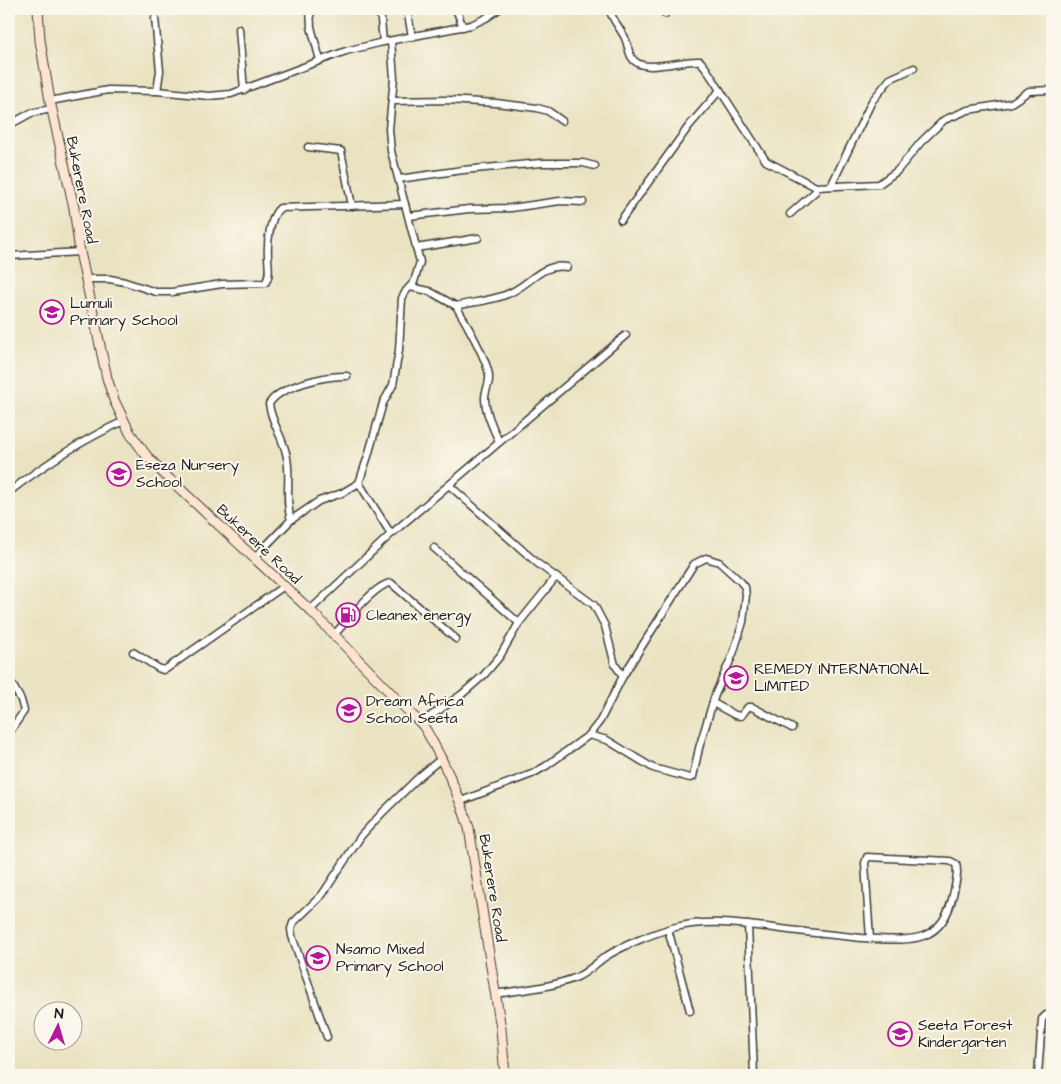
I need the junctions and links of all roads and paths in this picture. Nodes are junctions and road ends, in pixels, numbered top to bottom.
1 (38, 9) edge
2 (310, 9) edge
3 (380, 9) edge
4 (406, 9) edge
5 (456, 9) edge
6 (499, 9) edge
7 (609, 9) edge
8 (155, 18) dead end
9 (463, 26) junction
10 (239, 29) dead end
11 (412, 37) junction
12 (391, 41) junction
13 (383, 42) junction
14 (320, 60) junction
15 (914, 68) dead end
16 (244, 90) junction
17 (720, 90) junction
18 (1052, 90) edge
19 (157, 91) junction
20 (392, 101) junction
21 (51, 105) junction
22 (562, 121) dead end
23 (9, 125) edge
24 (308, 147) dead end
25 (595, 166) dead end
26 (399, 179) junction
27 (831, 186) junction
28 (816, 187) junction
29 (583, 202) dead end
30 (406, 204) junction
31 (352, 206) junction
32 (790, 214) dead end
33 (409, 216) junction
34 (621, 220) dead end
35 (478, 238) dead end
36 (416, 248) junction
37 (80, 252) junction
38 (9, 256) edge
39 (567, 267) dead end
40 (86, 279) junction
41 (410, 287) junction
42 (456, 306) junction
43 (626, 335) dead end
44 (346, 376) dead end
45 (124, 421) junction
46 (499, 442) junction
47 (359, 483) junction
48 (450, 486) junction
49 (9, 492) edge
50 (291, 520) junction
51 (391, 534) junction
52 (434, 548) dead end
53 (255, 557) junction
54 (556, 577) junction
55 (284, 586) junction
56 (310, 610) junction
57 (519, 622) junction
58 (334, 636) junction
59 (456, 639) dead end
60 (133, 652) dead end
61 (622, 676) junction
62 (9, 679) edge
63 (713, 704) junction
64 (422, 722) junction
65 (792, 728) dead end
66 (9, 733) edge
67 (589, 735) junction
68 (442, 758) junction
69 (462, 801) junction
70 (748, 925) junction
71 (668, 929) junction
72 (870, 939) junction
73 (495, 994) junction
74 (690, 1011) dead end
75 (1052, 1015) edge
76 (327, 1037) dead end
77 (505, 1075) edge
78 (754, 1075) edge
79 (1038, 1075) edge

1 - 21 main road, Bukerere Road
2 - 14 street
3 - 13 street
4 - 11 street
5 - 9 street
6 - 9 street
7 - 17 street
8 - 19 street
9 - 11 street
10 - 16 street
11 - 12 street
12 - 13 street
12 - 20 street
13 - 14 street
14 - 16 street
15 - 27 street
16 - 19 street
17 - 28 street
17 - 34 street
18 - 27 street
19 - 21 street
20 - 22 street
20 - 26 street
21 - 23 street
21 - 37 main road, Bukerere Road
24 - 31 street
25 - 26 street
26 - 30 street
27 - 28 street
28 - 32 street
29 - 33 street
30 - 31 street
30 - 33 street
31 - 40 street
33 - 36 street
35 - 36 street
36 - 41 street
37 - 38 street
37 - 40 main road, Bukerere Road
39 - 42 street
40 - 45 main road, Bukerere Road
41 - 42 street
41 - 47 street
42 - 46 street
43 - 46 street
44 - 50 street
45 - 49 street
45 - 53 main road, Bukerere Road
46 - 48 street
47 - 50 street
47 - 51 street
48 - 51 street
48 - 54 street
50 - 53 street
51 - 56 street
52 - 57 street
53 - 55 main road, Bukerere Road
54 - 57 street
54 - 61 street
55 - 56 main road, Bukerere Road
55 - 60 street
56 - 58 main road, Bukerere Road
57 - 64 street
58 - 59 street
58 - 64 main road, Bukerere Road
61 - 63 street
61 - 67 street
62 - 66 street
63 - 65 street
63 - 67 street
64 - 68 main road, Bukerere Road
67 - 69 street
68 - 69 main road, Bukerere Road
68 - 76 street
69 - 73 main road, Bukerere Road
70 - 71 street
70 - 72 street
70 - 78 street
71 - 73 street
71 - 74 street
72 - 72 street
73 - 77 main road, Bukerere Road
75 - 79 street

